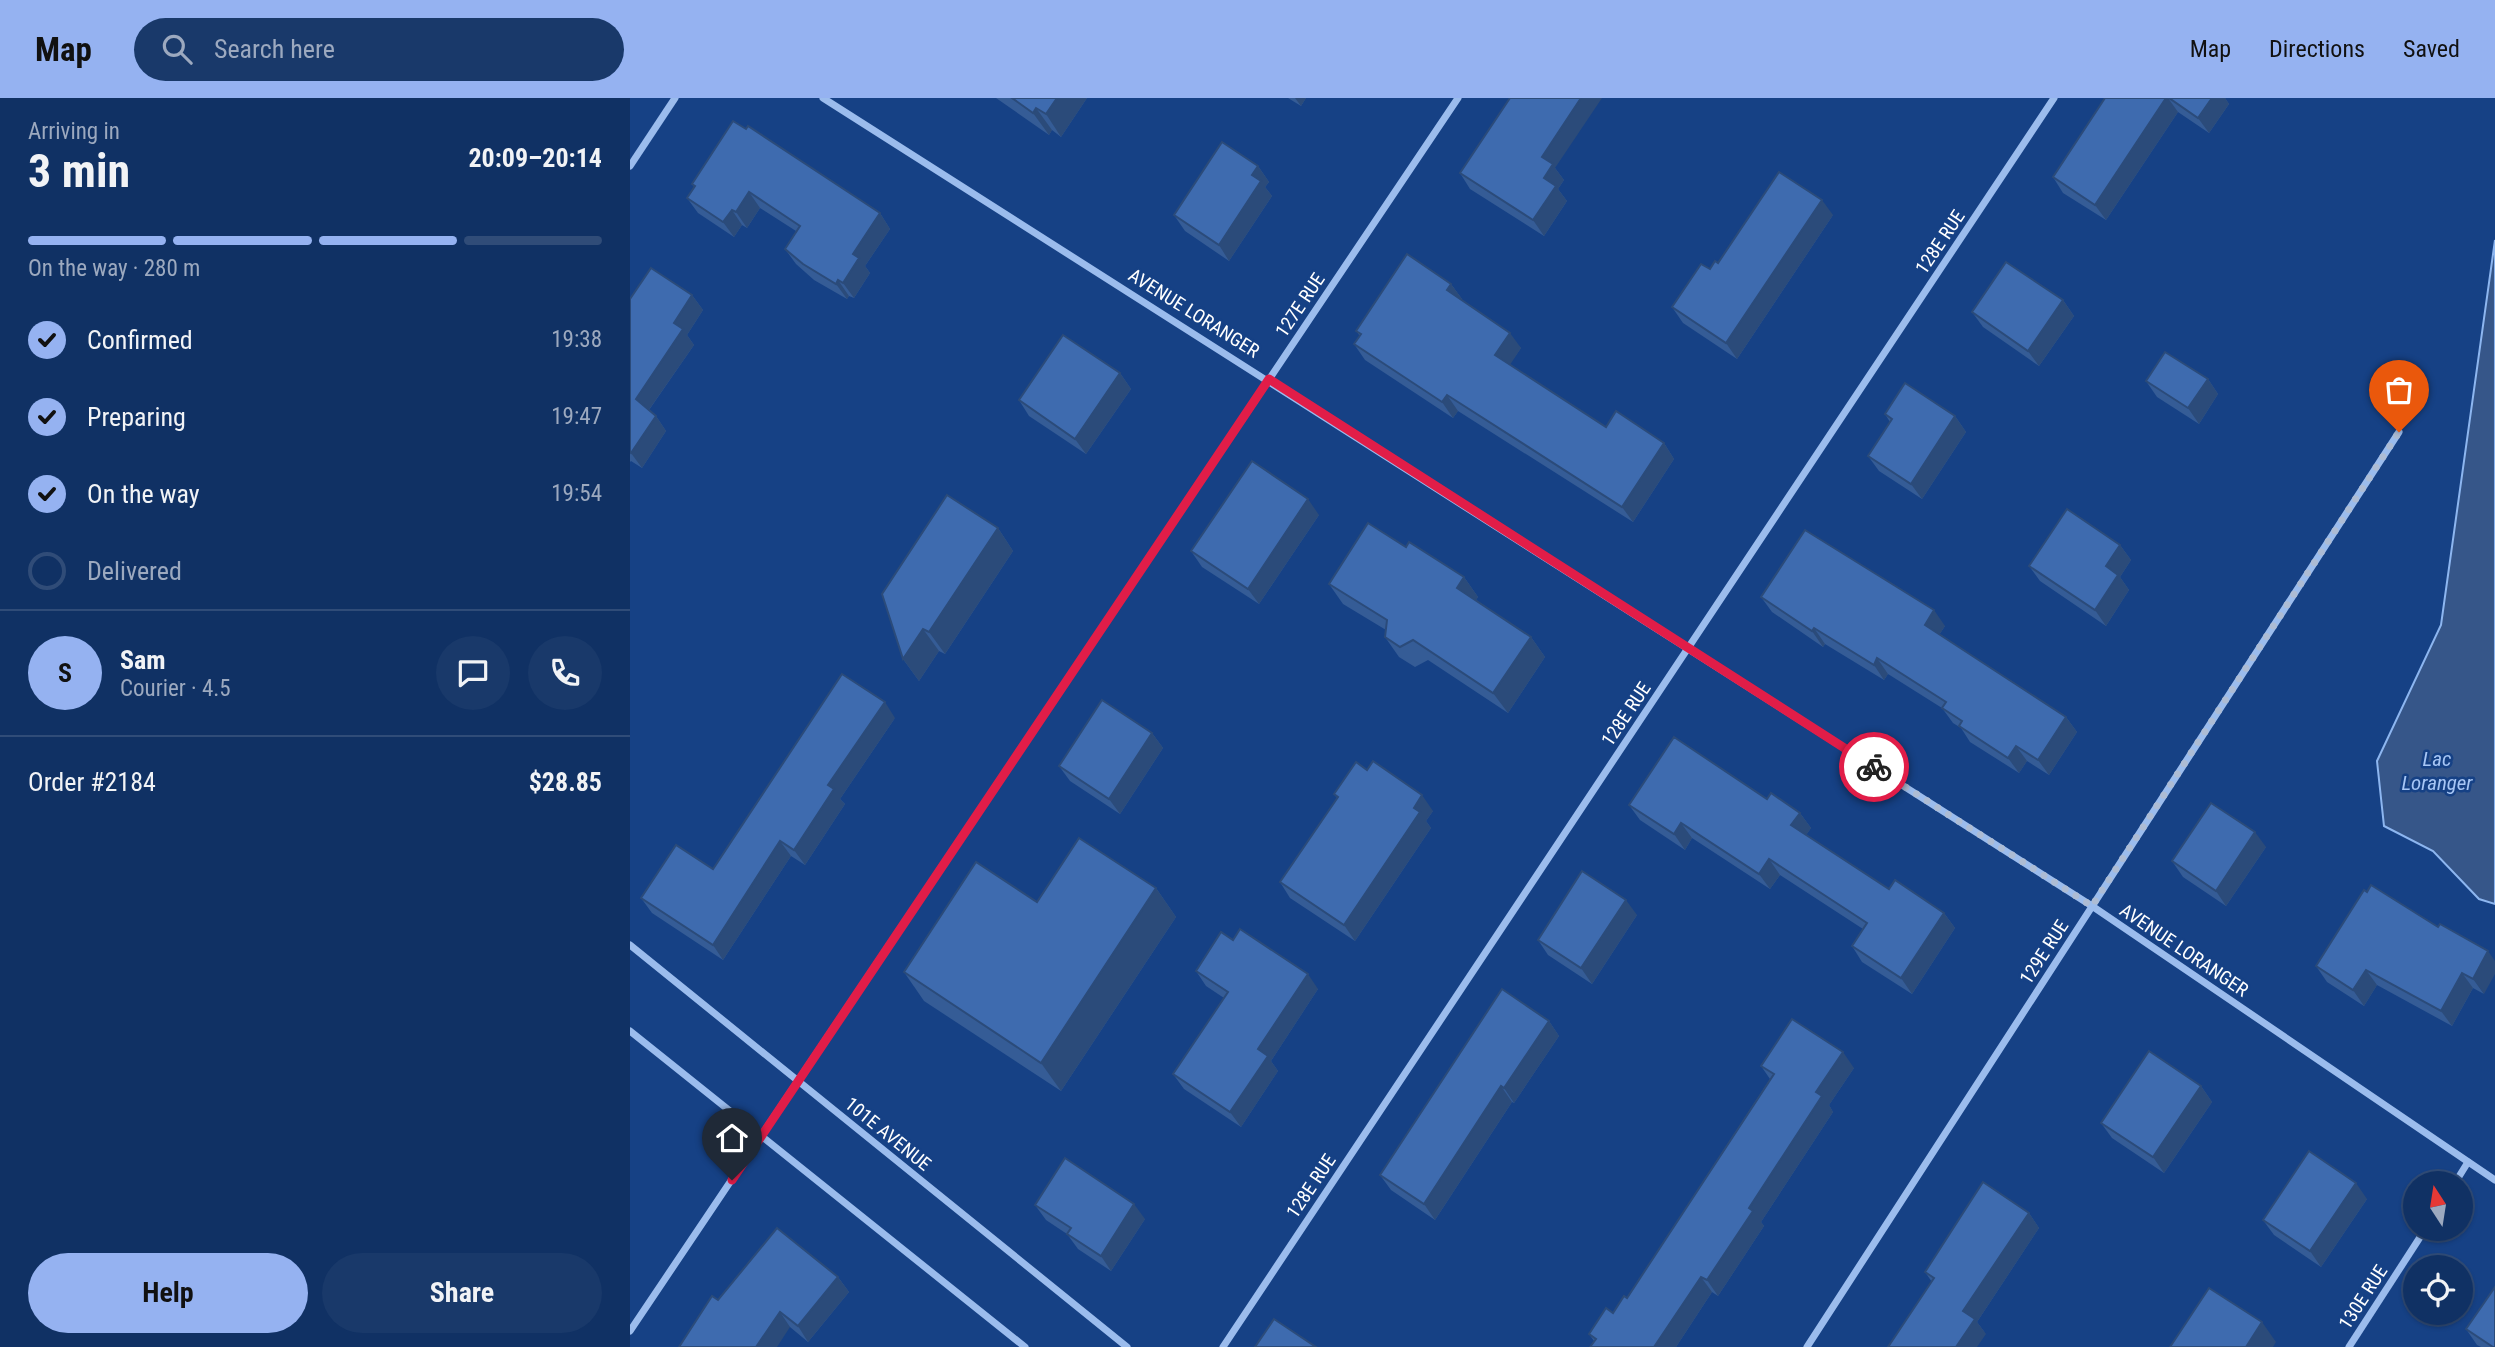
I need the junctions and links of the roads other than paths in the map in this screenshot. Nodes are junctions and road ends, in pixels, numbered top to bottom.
1 (675, 98) edge
2 (824, 98) edge
3 (1458, 98) edge
4 (2054, 98) edge
5 (630, 166) edge
6 (1269, 379) junction
7 (2399, 432) dead end
8 (1688, 648) junction
9 (2092, 906) junction
10 (630, 945) edge
11 (630, 1031) edge
12 (798, 1081) junction
13 (761, 1136) junction
14 (2469, 1162) junction
15 (2463, 1171) edge
16 (2495, 1180) edge
17 (2418, 1241) edge
18 (630, 1331) edge
19 (1025, 1347) edge
20 (1127, 1347) edge
21 (1223, 1347) edge
22 (1807, 1347) edge
23 (2350, 1347) edge

1 - 5 street
2 - 6 street, AVENUE LORANGER
3 - 6 street, 127E RUE
4 - 8 street, 128E RUE
6 - 8 street, AVENUE LORANGER
6 - 12 street, 127E RUE
7 - 9 street, 129E RUE
8 - 9 street, AVENUE LORANGER
8 - 21 street, 128E RUE
9 - 14 street, AVENUE LORANGER
9 - 22 street, 129E RUE
10 - 12 street, 101E AVENUE
11 - 13 street
12 - 13 street, 127E RUE
12 - 20 street, 101E AVENUE
13 - 18 street, 127E RUE
13 - 19 street
14 - 15 street
14 - 16 street, AVENUE LORANGER
17 - 23 street, 130E RUE

